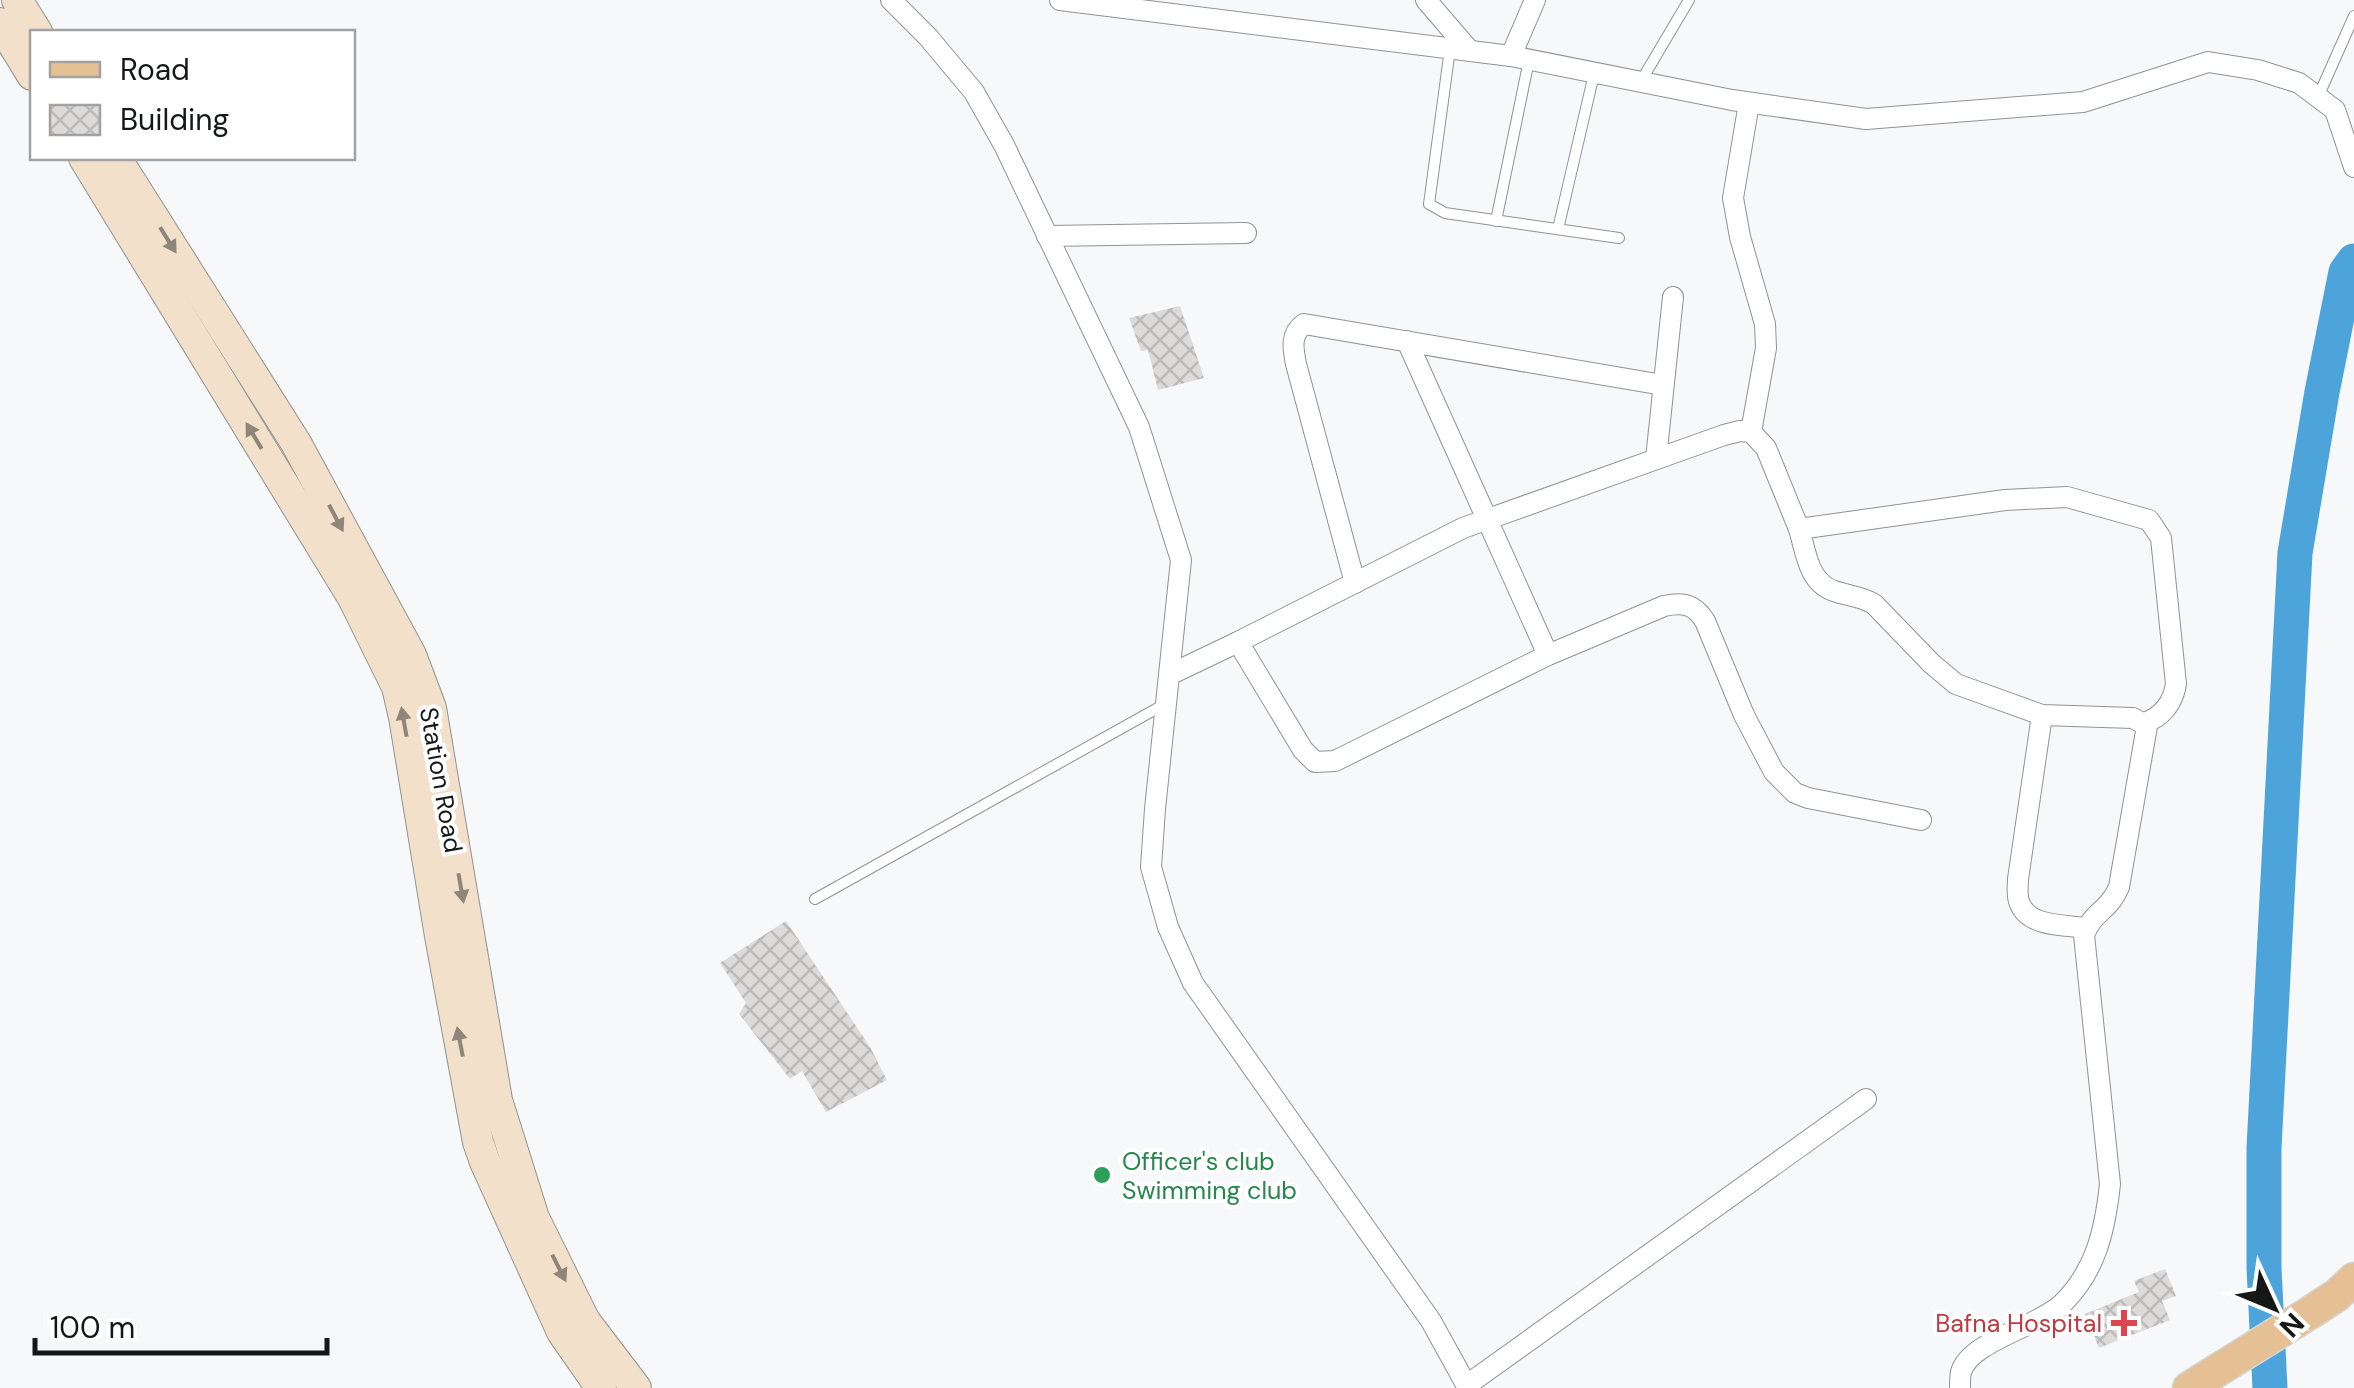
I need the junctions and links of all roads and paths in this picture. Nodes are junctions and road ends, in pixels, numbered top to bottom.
1 (17, 0) edge
2 (891, 0) edge
3 (1060, 0) edge
4 (1426, 0) edge
5 (1535, 0) edge
6 (1690, 0) edge
7 (1217, 10) edge
8 (2354, 16) edge
9 (0, 22) edge
10 (37, 30) edge
11 (1460, 49) junction
12 (1520, 58) junction
13 (30, 72) edge
14 (1594, 72) junction
15 (1640, 82) junction
16 (2318, 97) junction
17 (1749, 103) junction
18 (85, 160) edge
19 (117, 160) edge
20 (2354, 167) edge
21 (1496, 221) junction
22 (1558, 229) junction
23 (1246, 233) dead end
24 (1048, 236) junction
25 (1619, 238) dead end
26 (1673, 297) dead end
27 (1407, 341) junction
28 (1664, 385) junction
29 (1751, 432) junction
30 (1656, 459) junction
31 (1487, 519) junction
32 (1800, 529) junction
33 (1355, 583) junction
34 (1238, 642) junction
35 (1548, 654) junction
36 (400, 662) junction
37 (1168, 675) junction
38 (1166, 704) junction
39 (2042, 715) junction
40 (2144, 723) junction
41 (1921, 820) dead end
42 (815, 899) dead end
43 (2087, 928) junction
44 (1866, 1099) dead end
45 (484, 1104) junction
46 (2348, 1287) edge
47 (2194, 1385) edge
48 (1468, 1386) edge
49 (601, 1388) edge
50 (636, 1388) edge
51 (1960, 1388) edge

1 - 10 main road
2 - 24 street
3 - 7 street
4 - 11 street
5 - 12 street
6 - 15 lane
7 - 11 street
8 - 16 lane
9 - 13 main road
11 - 12 street
11 - 21 lane
12 - 14 street
12 - 21 lane
14 - 15 street
14 - 22 lane
15 - 17 street
16 - 17 street
16 - 20 street
17 - 29 street
36 -> 18 main road, Station Road
19 -> 36 main road, Station Road
21 - 22 lane
22 - 25 lane
23 - 24 street
24 - 37 street
26 - 28 street
27 - 28 street
27 - 31 street
27 - 33 street
28 - 30 street
29 - 30 street
29 - 32 street
30 - 31 street
31 - 33 street
31 - 35 street
32 - 39 street
32 - 40 street
33 - 34 street
34 - 35 street
34 - 37 street
35 - 41 street
36 - 45 main road, Station Road
37 - 38 street
38 - 42 lane
38 - 48 street
39 - 40 street
39 - 43 street
40 - 43 street
43 - 51 street
44 - 48 street
45 - 49 main road, Station Road
45 -> 50 main road, Station Road
46 - 47 main road

